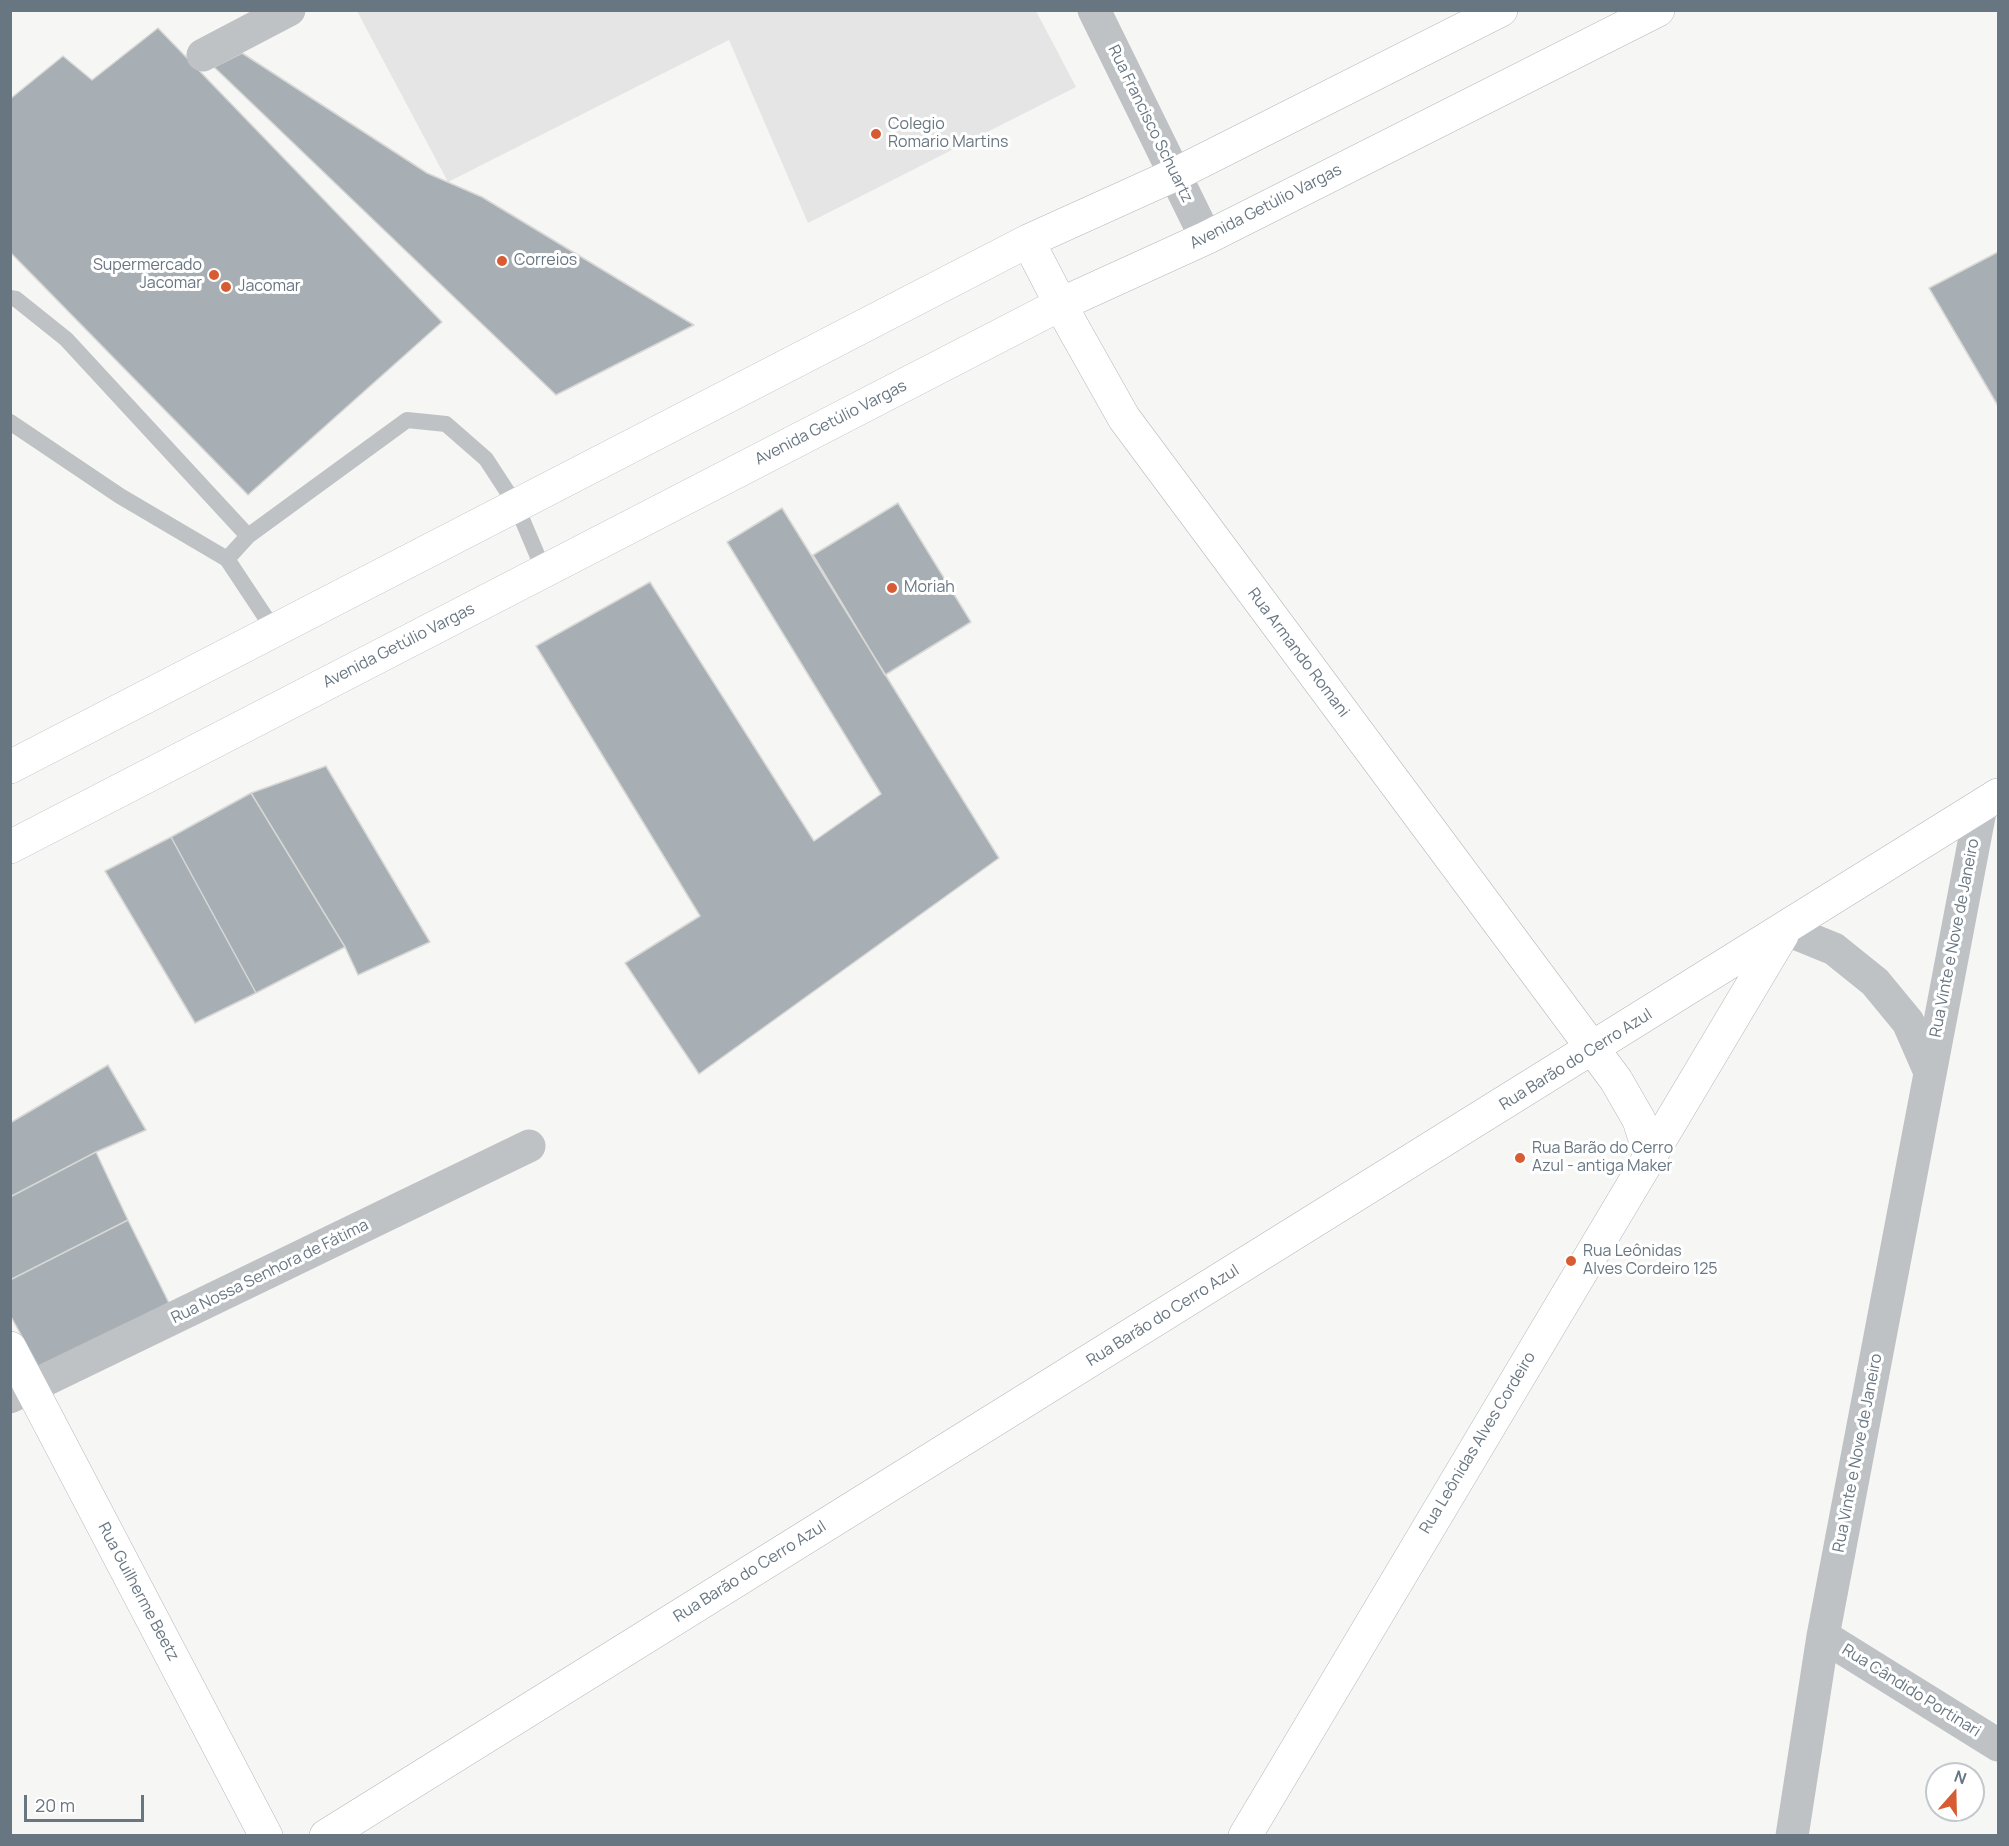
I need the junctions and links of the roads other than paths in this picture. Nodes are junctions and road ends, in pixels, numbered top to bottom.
1 (289, 10) edge
2 (1094, 10) edge
3 (1500, 10) edge
4 (1658, 10) edge
5 (202, 55) dead end
6 (1174, 175) junction
7 (1206, 238) junction
8 (1028, 241) junction
9 (10, 298) edge
10 (1061, 304) junction
11 (10, 422) edge
12 (516, 505) junction
13 (248, 536) junction
14 (227, 559) junction
15 (544, 571) junction
16 (274, 630) junction
17 (10, 767) edge
18 (1990, 801) edge
19 (10, 847) edge
20 (1785, 929) junction
21 (1592, 1050) junction
22 (1929, 1070) junction
23 (529, 1146) dead end
24 (1650, 1155) junction
25 (10, 1348) edge
26 (21, 1392) edge
27 (1823, 1636) junction
28 (1998, 1745) edge
29 (266, 1836) edge
30 (326, 1836) edge
31 (1245, 1836) edge
32 (1791, 1836) edge

1 - 5 street
2 - 6 street, Rua Francisco Schuartz
3 - 6 main road
4 - 7 main road, Avenida Getúlio Vargas
6 - 7 street, Rua Francisco Schuartz
6 - 8 main road
7 - 10 main road, Avenida Getúlio Vargas
8 - 10 main road, Rua Armando Romani
8 - 12 main road
9 - 13 lane
10 - 15 main road, Avenida Getúlio Vargas
10 - 21 main road, Rua Armando Romani
11 - 14 lane
12 - 13 lane
12 - 15 lane
12 - 16 main road
13 - 14 lane
14 - 16 lane
15 - 19 main road, Avenida Getúlio Vargas
16 - 17 main road
18 - 20 main road, Rua Barão do Cerro Azul
18 - 22 street, Rua Vinte e Nove de Janeiro
20 - 21 main road, Rua Barão do Cerro Azul
20 - 22 street, Rua Vinte e Nove de Janeiro
20 - 24 main road, Rua Leônidas Alves Cordeiro
21 - 24 main road
21 - 30 main road, Rua Barão do Cerro Azul
22 - 27 street, Rua Vinte e Nove de Janeiro
23 - 26 street, Rua Nossa Senhora de Fátima
24 - 31 main road, Rua Leônidas Alves Cordeiro
25 - 26 main road, Rua Guilherme Beetz
26 - 29 main road, Rua Guilherme Beetz
27 - 28 street, Rua Cândido Portinari
27 - 32 street, Rua Vinte e Nove de Janeiro

